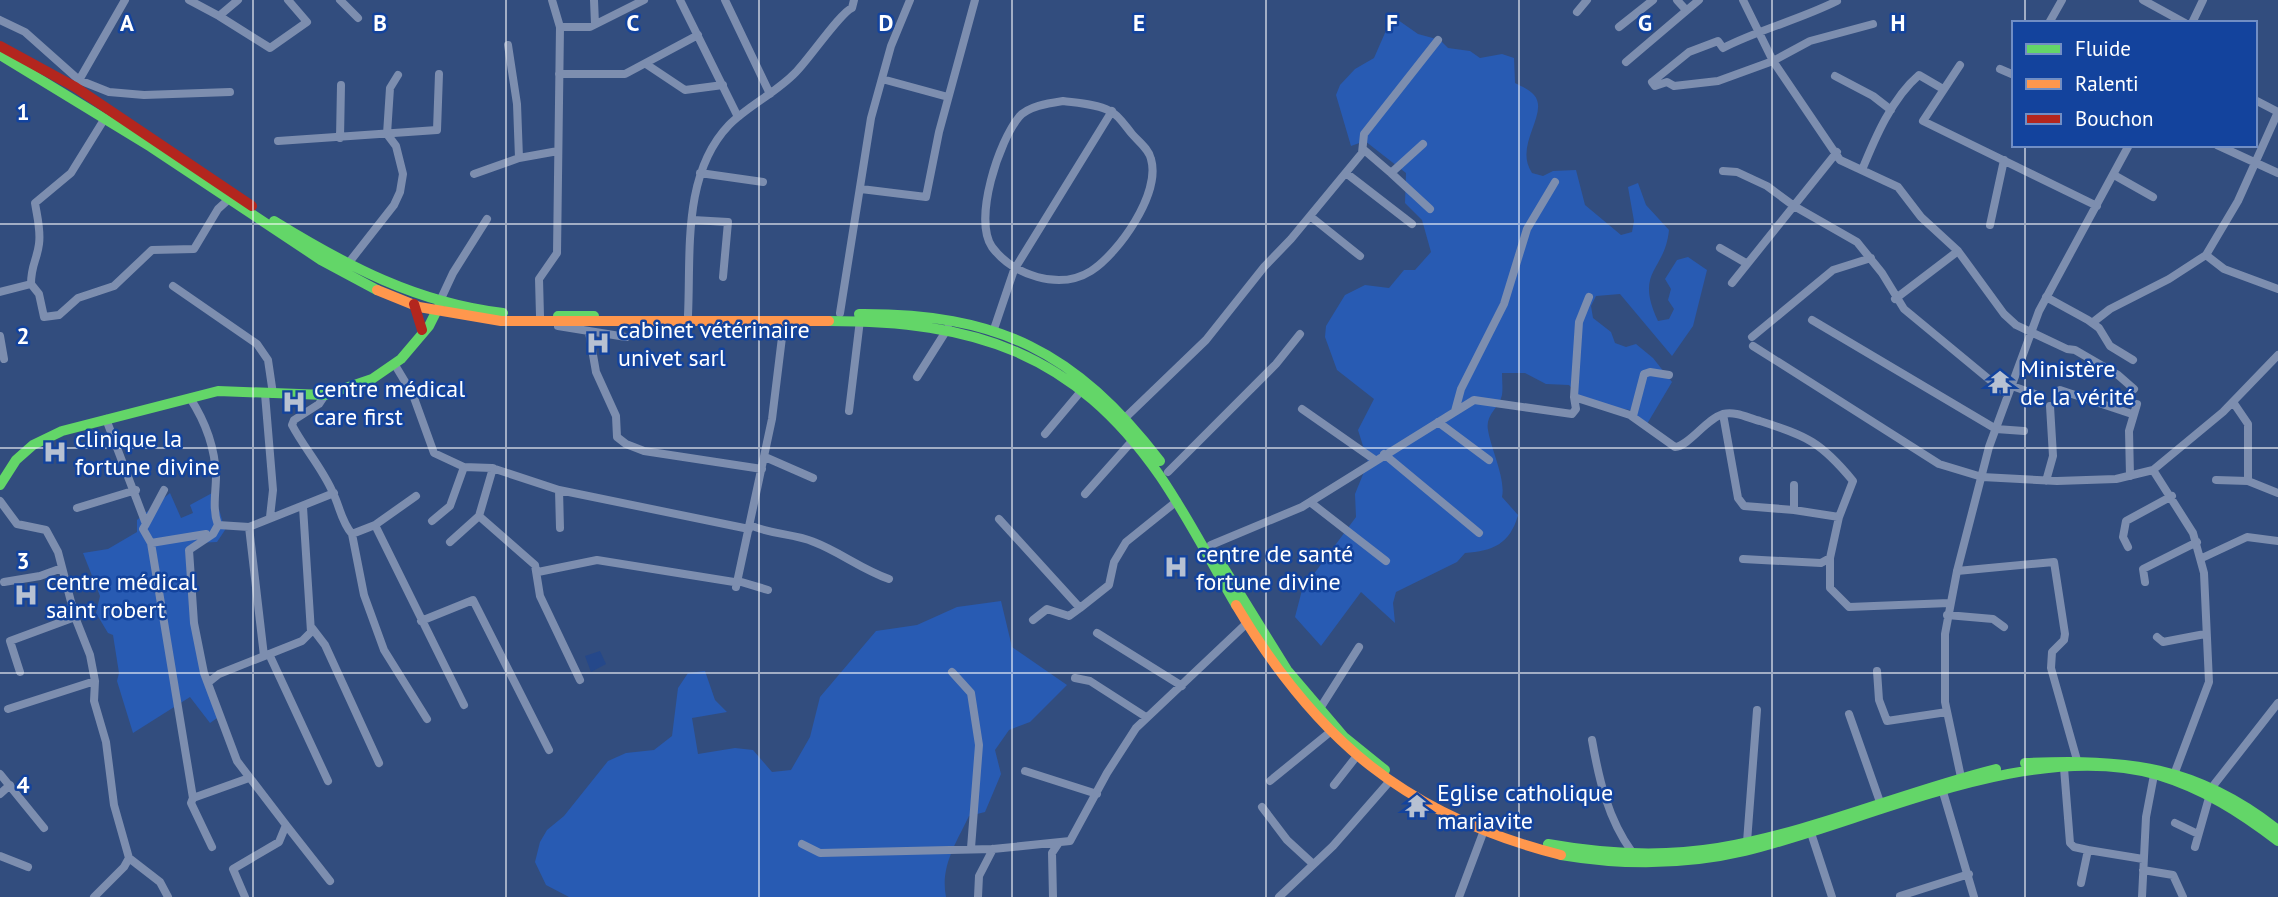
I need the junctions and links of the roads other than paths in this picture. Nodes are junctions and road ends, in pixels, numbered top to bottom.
1 (190, 0) edge
2 (237, 0) edge
3 (288, 0) edge
4 (340, 0) edge
5 (552, 0) edge
6 (594, 0) edge
7 (644, 0) edge
8 (680, 0) edge
9 (725, 0) edge
10 (854, 0) edge
11 (910, 0) edge
12 (975, 0) edge
13 (1587, 0) edge
14 (1653, 0) edge
15 (1676, 0) edge
16 (1699, 0) edge
17 (1743, 0) edge
18 (2062, 0) edge
19 (2143, 0) edge
20 (2203, 0) edge
21 (122, 1) edge
22 (1837, 1) edge
23 (1686, 10) junction
24 (1577, 12) dead end
25 (219, 16) junction
26 (358, 18) dead end
27 (0, 20) edge
28 (2050, 21) edge
29 (2181, 21) edge
30 (2193, 21) edge
31 (595, 24) junction
32 (1873, 24) dead end
33 (560, 27) junction
34 (1619, 27) dead end
35 (1759, 30) junction
36 (698, 34) junction
37 (1438, 40) dead end
38 (508, 45) dead end
39 (0, 46) edge
40 (0, 55) edge
41 (1773, 61) junction
42 (1626, 62) dead end
43 (646, 64) junction
44 (1960, 65) dead end
45 (2000, 69) dead end
46 (439, 74) dead end
47 (559, 74) junction
48 (2012, 74) edge
49 (398, 75) dead end
50 (1835, 76) dead end
51 (882, 79) junction
52 (77, 84) junction
53 (341, 85) dead end
54 (723, 85) junction
55 (1943, 89) junction
56 (230, 92) dead end
57 (770, 94) junction
58 (948, 97) junction
59 (2257, 101) edge
60 (1891, 110) junction
61 (1112, 111) junction
62 (738, 117) junction
63 (105, 118) junction
64 (387, 131) junction
65 (340, 138) junction
66 (278, 141) dead end
67 (1423, 144) dead end
68 (2128, 147) edge
69 (2221, 147) edge
70 (1363, 149) junction
71 (558, 151) junction
72 (1837, 152) junction
73 (519, 158) junction
74 (2004, 160) junction
75 (2253, 162) junction
76 (1863, 170) junction
77 (1723, 171) dead end
78 (700, 173) junction
79 (1346, 173) junction
80 (1391, 173) junction
81 (2278, 173) edge
82 (474, 174) dead end
83 (2114, 174) junction
84 (1555, 181) dead end
85 (763, 182) dead end
86 (861, 189) junction
87 (2153, 197) dead end
88 (229, 199) junction
89 (1794, 206) junction
90 (2097, 206) junction
91 (1430, 209) dead end
92 (1310, 216) junction
93 (487, 219) dead end
94 (692, 220) junction
95 (1412, 224) dead end
96 (1990, 225) dead end
97 (1720, 248) dead end
98 (1958, 251) junction
99 (2206, 255) junction
100 (1360, 256) dead end
101 (1871, 258) junction
102 (1746, 263) junction
103 (347, 265) junction
104 (1014, 270) junction
105 (723, 277) dead end
106 (1732, 283) dead end
107 (31, 284) junction
108 (173, 286) dead end
109 (2278, 289) edge
110 (0, 292) edge
111 (1589, 298) dead end
112 (2046, 298) junction
113 (1895, 299) junction
114 (414, 304) junction
115 (436, 304) junction
116 (840, 313) junction
117 (688, 315) junction
118 (453, 316) junction
119 (544, 320) junction
120 (860, 320) junction
121 (1812, 320) dead end
122 (784, 321) junction
123 (2092, 323) junction
124 (948, 328) junction
125 (424, 330) junction
126 (589, 332) junction
127 (993, 332) junction
128 (2031, 333) junction
129 (1300, 334) dead end
130 (0, 336) edge
131 (626, 337) dead end
132 (2278, 355) edge
133 (4, 359) dead end
134 (2133, 360) dead end
135 (395, 365) junction
136 (1669, 374) dead end
137 (917, 377) dead end
138 (2012, 386) junction
139 (2134, 389) dead end
140 (1082, 390) junction
141 (2060, 390) dead end
142 (270, 394) junction
143 (2035, 394) dead end
144 (326, 395) junction
145 (2008, 395) junction
146 (1574, 397) junction
147 (190, 398) junction
148 (2233, 402) junction
149 (2137, 404) dead end
150 (2049, 406) dead end
151 (1302, 409) dead end
152 (849, 411) dead end
153 (1455, 411) junction
154 (1723, 414) junction
155 (2132, 414) junction
156 (1633, 416) junction
157 (1126, 417) junction
158 (106, 419) junction
159 (1438, 422) junction
160 (1996, 429) junction
161 (2025, 431) dead end
162 (1045, 434) dead end
163 (1133, 440) junction
164 (1384, 454) junction
165 (765, 457) junction
166 (1375, 460) junction
167 (1489, 460) dead end
168 (464, 467) junction
169 (492, 468) junction
170 (762, 469) junction
171 (2153, 470) junction
172 (1168, 472) junction
173 (2130, 476) junction
174 (1982, 477) junction
175 (813, 478) dead end
176 (2217, 480) dead end
177 (2046, 481) junction
178 (2248, 481) junction
179 (0, 485) edge
180 (1794, 485) dead end
181 (559, 489) junction
182 (136, 490) junction
183 (164, 490) dead end
184 (334, 493) junction
185 (2278, 493) edge
186 (1085, 494) dead end
187 (416, 496) dead end
188 (2172, 496) junction
189 (0, 500) edge
190 (1177, 501) junction
191 (1310, 502) junction
192 (303, 507) junction
193 (77, 508) dead end
194 (1794, 510) junction
195 (480, 516) junction
196 (270, 517) junction
197 (1839, 517) junction
198 (999, 519) dead end
199 (432, 521) dead end
200 (146, 524) junction
201 (375, 525) junction
202 (217, 527) junction
203 (249, 527) junction
204 (749, 527) junction
205 (560, 528) dead end
206 (1479, 533) dead end
207 (352, 534) junction
208 (2278, 541) edge
209 (450, 542) dead end
210 (2197, 542) junction
211 (151, 543) junction
212 (1210, 545) junction
213 (2128, 547) dead end
214 (1829, 558) junction
215 (2202, 558) junction
216 (1743, 559) dead end
217 (1386, 561) dead end
218 (62, 568) junction
219 (1957, 570) junction
220 (538, 572) junction
221 (889, 579) dead end
222 (4, 582) dead end
223 (2145, 582) dead end
224 (736, 583) junction
225 (768, 590) dead end
226 (1949, 603) junction
227 (1080, 608) junction
228 (1947, 615) junction
229 (75, 617) junction
230 (1033, 620) dead end
231 (421, 621) junction
232 (1247, 623) junction
233 (2004, 627) dead end
234 (312, 628) junction
235 (1097, 633) dead end
236 (2205, 634) junction
237 (2157, 637) dead end
238 (10, 641) junction
239 (1359, 647) dead end
240 (0, 648) edge
241 (266, 655) junction
242 (1877, 671) dead end
243 (20, 672) dead end
244 (953, 672) dead end
245 (1074, 678) dead end
246 (580, 680) dead end
247 (95, 681) junction
248 (209, 682) junction
249 (1182, 685) junction
250 (464, 705) dead end
251 (2277, 708) edge
252 (8, 709) dead end
253 (1320, 710) junction
254 (1757, 710) dead end
255 (1947, 712) junction
256 (1849, 715) dead end
257 (1146, 717) junction
258 (426, 719) dead end
259 (1332, 730) junction
260 (1592, 740) dead end
261 (549, 750) dead end
262 (1356, 757) junction
263 (2077, 760) junction
264 (379, 763) dead end
265 (2064, 768) junction
266 (1025, 771) dead end
267 (2175, 772) junction
268 (0, 774) edge
269 (2154, 775) junction
270 (249, 778) junction
271 (328, 781) dead end
272 (1270, 781) dead end
273 (1963, 781) junction
274 (1389, 782) junction
275 (10, 785) junction
276 (1334, 785) dead end
277 (2212, 790) junction
278 (1944, 792) junction
279 (0, 794) edge
280 (1097, 794) junction
281 (194, 798) junction
282 (1880, 802) junction
283 (1262, 807) dead end
284 (2175, 823) dead end
285 (286, 825) junction
286 (44, 828) dead end
287 (1809, 829) junction
288 (2278, 830) edge
289 (1483, 832) junction
290 (2198, 834) junction
291 (2278, 841) edge
292 (1748, 842) junction
293 (802, 844) dead end
294 (1058, 844) junction
295 (212, 847) dead end
296 (2195, 847) dead end
297 (971, 848) junction
298 (993, 849) junction
299 (2088, 850) junction
300 (1632, 852) junction
301 (0, 856) edge
302 (129, 859) junction
303 (2143, 859) junction
304 (1312, 863) junction
305 (28, 867) dead end
306 (2143, 870) junction
307 (1969, 874) junction
308 (330, 881) dead end
309 (2081, 883) dead end
310 (1900, 895) edge
311 (1976, 896) edge
312 (94, 897) edge
313 (168, 897) edge
314 (245, 897) edge
315 (978, 897) edge
316 (1053, 897) edge
317 (1279, 897) edge
318 (1460, 897) edge
319 (1832, 897) edge
320 (2142, 897) edge
321 (2183, 897) edge

1 - 25 street
2 - 25 street
3 - 25 street
4 - 26 street
5 - 33 street
6 - 31 street
7 - 31 street
8 - 36 street
9 - 57 street
10 - 57 street
11 - 51 street
12 - 58 street
13 - 24 street
14 - 34 street
15 - 23 street
16 - 23 street
17 - 35 street
18 - 28 street
19 - 29 street
20 - 30 street
21 - 52 street
22 - 35 street
23 - 42 street
27 - 52 street
31 - 33 street
32 - 41 street
33 - 47 street
35 - 41 street
35 - 41 street
36 - 43 street
36 - 54 street
37 - 70 street
38 - 73 street
39 - 52 main road
40 - 63 main road
41 - 72 street
43 - 47 street
43 - 54 street
44 - 55 street
45 - 48 street
46 - 64 street
47 - 71 street
49 - 64 street
50 - 60 street
51 - 58 street
51 - 86 street
52 - 56 street
52 - 103 main road
53 - 65 street
54 - 62 street
55 - 60 street
55 - 74 street
57 - 62 street
58 - 86 street
59 - 75 street
60 - 76 street
61 - 104 street
61 - 104 street
61 - 104 street
62 - 78 street
63 - 88 main road
63 - 107 street
64 - 65 street
64 - 103 street
65 - 66 street
67 - 80 street
68 - 83 street
69 - 75 street
70 - 79 street
70 - 80 street
71 - 73 street
71 - 119 street
72 - 76 street
72 - 89 street
73 - 82 street
74 - 90 street
74 - 96 street
75 - 81 street
75 - 99 street
76 - 98 street
77 - 89 street
78 - 85 street
78 - 94 street
79 - 92 street
79 - 95 street
80 - 91 street
83 - 87 street
83 - 90 street
84 - 153 street
86 - 116 street
88 - 107 street
88 - 114 main road
89 - 101 street
89 - 102 street
90 - 112 street
92 - 100 street
92 - 157 street
93 - 115 street
94 - 105 street
94 - 117 street
97 - 102 street
98 - 113 street
98 - 128 street
99 - 109 street
99 - 123 street
101 - 113 street
101 - 174 street
102 - 106 street
103 - 115 main road
104 - 127 street
107 - 110 street
108 - 142 street
111 - 146 street
112 - 123 street
112 - 128 street
113 - 145 street
114 - 115 main road
114 - 125 main road
115 - 118 main road
115 - 119 main road
115 - 125 main road
116 - 117 main road
116 - 127 main road
117 - 119 main road
118 - 119 main road
118 - 125 main road
119 - 122 main road
119 - 126 street
120 - 122 main road
120 - 124 main road
120 - 152 street
121 - 160 street
122 - 165 street
123 - 134 street
124 - 137 street
124 - 140 main road
125 - 135 main road
126 - 131 street
126 - 170 street
127 - 157 main road
128 - 138 street
128 - 139 street
129 - 172 street
130 - 133 street
132 - 148 street
135 - 144 main road
135 - 168 street
136 - 156 street
138 - 143 street
138 - 145 street
140 - 162 street
140 - 163 main road
141 - 155 street
142 - 144 main road
142 - 147 main road
142 - 196 street
144 - 184 street
145 - 160 street
146 - 153 street
146 - 156 street
147 - 158 main road
147 - 202 street
148 - 171 street
148 - 178 street
149 - 155 street
150 - 177 street
151 - 166 street
153 - 159 street
154 - 156 street
154 - 194 street
154 - 197 street
155 - 173 street
157 - 172 main road
158 - 179 main road
158 - 182 street
159 - 164 street
159 - 167 street
160 - 161 street
160 - 174 street
163 - 186 street
163 - 190 main road
164 - 166 street
164 - 206 street
165 - 170 street
165 - 175 street
166 - 191 street
168 - 169 street
168 - 199 street
169 - 181 street
169 - 195 street
170 - 204 street
171 - 173 street
171 - 188 street
172 - 212 main road
173 - 177 street
174 - 177 street
174 - 219 street
176 - 178 street
178 - 185 street
180 - 194 street
181 - 204 street
181 - 205 street
182 - 193 street
182 - 200 street
183 - 200 street
184 - 192 street
184 - 207 street
187 - 201 street
188 - 210 street
188 - 213 street
189 - 218 street
190 - 227 street
190 - 232 main road
191 - 212 street
191 - 217 street
192 - 196 street
192 - 234 street
194 - 197 street
195 - 209 street
195 - 220 street
196 - 203 street
197 - 214 street
198 - 227 street
200 - 211 street
201 - 207 street
201 - 231 street
202 - 203 street
202 - 211 street
202 - 248 street
203 - 241 street
204 - 221 street
204 - 224 street
207 - 258 street
208 - 215 street
210 - 215 street
210 - 223 street
211 - 281 street
212 - 253 main road
214 - 216 street
214 - 226 street
215 - 236 street
218 - 222 street
218 - 229 street
219 - 226 street
219 - 263 street
220 - 224 street
220 - 246 street
224 - 225 street
226 - 228 street
227 - 230 street
228 - 233 street
228 - 255 street
229 - 238 street
229 - 247 street
231 - 250 street
231 - 261 street
232 - 249 street
232 - 259 main road
234 - 241 street
234 - 264 street
235 - 249 street
236 - 237 street
236 - 267 street
238 - 240 street
238 - 243 street
239 - 253 street
241 - 248 street
241 - 271 street
242 - 255 street
244 - 297 street
245 - 257 street
247 - 252 street
247 - 302 street
248 - 270 street
249 - 257 street
251 - 277 street
253 - 259 main road
254 - 292 street
255 - 273 street
256 - 282 street
257 - 280 street
259 - 262 main road
259 - 272 street
259 - 300 main road
260 - 300 street
262 - 274 main road
262 - 276 street
263 - 267 main road
263 - 273 main road
265 - 269 main road
265 - 273 main road
265 - 299 street
266 - 280 street
267 - 277 main road
268 - 275 street
269 - 277 main road
269 - 303 street
270 - 281 street
270 - 285 street
273 - 278 main road
273 - 282 main road
274 - 289 main road
274 - 304 street
275 - 279 street
275 - 286 street
277 - 288 main road
277 - 290 street
277 - 291 main road
278 - 287 main road
278 - 307 street
280 - 294 street
281 - 295 street
282 - 287 main road
283 - 304 street
284 - 290 street
285 - 308 street
285 - 314 street
287 - 289 main road
287 - 292 main road
287 - 319 street
289 - 318 street
290 - 296 street
292 - 300 main road
293 - 297 street
294 - 298 street
294 - 316 street
297 - 298 street
298 - 315 street
299 - 303 street
299 - 309 street
301 - 305 street
302 - 312 street
302 - 313 street
303 - 306 street
304 - 317 street
306 - 320 street
306 - 321 street
307 - 310 street
307 - 311 street

